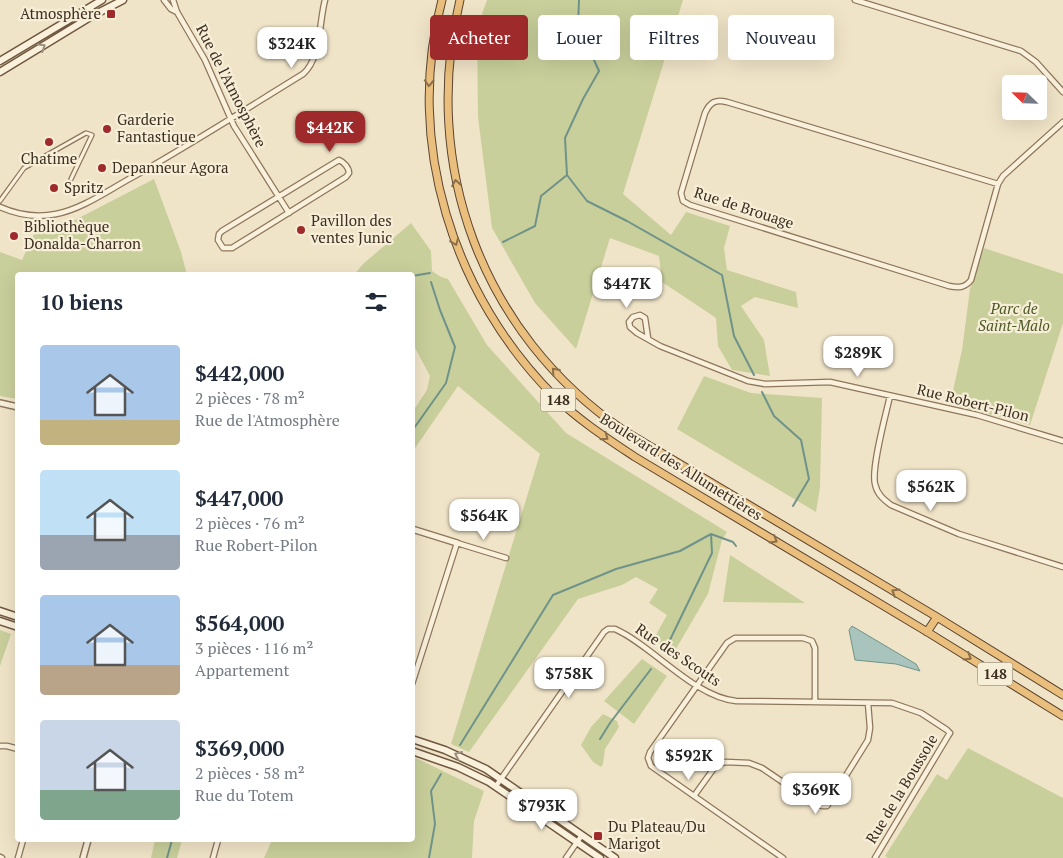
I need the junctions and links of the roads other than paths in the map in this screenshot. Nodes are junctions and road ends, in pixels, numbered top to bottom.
1 (102, 0) edge
2 (122, 0) edge
3 (164, 0) edge
4 (173, 0) edge
5 (324, 0) edge
6 (442, 0) edge
7 (460, 0) edge
8 (855, 0) edge
9 (177, 12) junction
10 (0, 61) edge
11 (0, 72) edge
12 (1063, 92) edge
13 (230, 118) junction
14 (1063, 122) edge
15 (71, 178) dead end
16 (998, 184) junction
17 (278, 196) junction
18 (0, 201) edge
19 (0, 207) edge
20 (288, 213) junction
21 (648, 338) junction
22 (890, 396) junction
23 (0, 403) edge
24 (15, 406) edge
25 (1063, 441) edge
26 (415, 530) edge
27 (457, 543) junction
28 (506, 558) dead end
29 (1063, 567) edge
30 (0, 611) edge
31 (15, 616) edge
32 (937, 617) junction
33 (0, 621) edge
34 (15, 625) edge
35 (927, 632) junction
36 (415, 675) edge
37 (697, 686) junction
38 (1063, 695) edge
39 (815, 701) junction
40 (868, 703) junction
41 (1063, 716) edge
42 (950, 733) joint
43 (415, 740) edge
44 (0, 746) edge
45 (15, 748) edge
46 (415, 751) edge
47 (501, 778) junction
48 (496, 786) junction
49 (694, 796) junction
50 (582, 835) junction
51 (22, 842) edge
52 (87, 842) edge
53 (217, 842) edge
54 (577, 842) junction
55 (18, 858) edge
56 (83, 858) edge
57 (213, 858) edge
58 (566, 858) edge
59 (600, 858) edge
60 (615, 858) edge
61 (783, 858) edge
62 (875, 858) edge

1 - 10 main road
11 -> 2 main road
3 - 9 street, Rue de l'Atmosphère
4 - 9 street, Rue de l'Atmosphère
5 - 13 street
6 -> 35 highway, Boulevard des Allumettières / 148
32 -> 7 highway, Boulevard des Allumettières / 148
8 - 12 street
9 - 13 street, Rue de l'Atmosphère
13 - 17 street, Rue de l'Atmosphère
13 - 19 street
14 - 16 street, Rue de Brouage
15 - 18 street
16 - 16 street, Rue de Brouage
17 - 20 street, Rue de l'Atmosphère
17 - 20 street
17 - 20 street
21 - 21 street, Rue Robert-Pilon
21 - 22 street, Rue Robert-Pilon
22 - 25 street, Rue Robert-Pilon
22 - 29 street
23 - 24 street
26 - 27 street
27 - 28 street
27 - 36 street
30 - 31 main road
32 - 35 highway
32 - 38 highway, Boulevard des Allumettières / 148
33 - 34 main road
35 -> 41 highway, Boulevard des Allumettières / 148
37 - 39 street, Rue des Scouts
37 - 39 street
37 - 47 street, Rue des Scouts
37 - 49 street
39 - 40 street, Rue des Scouts
40 - 42 street, Rue des Scouts
40 - 49 street
42 - 62 street, Rue de la Boussole
47 -> 43 main road
44 - 45 street
46 - 48 main road
47 - 48 street, Rue des Scouts
47 - 50 main road
48 - 54 main road
49 - 61 street
50 - 54 street
50 - 60 main road
51 - 55 street
52 - 56 street
53 - 57 street
54 - 58 street
54 - 59 main road

